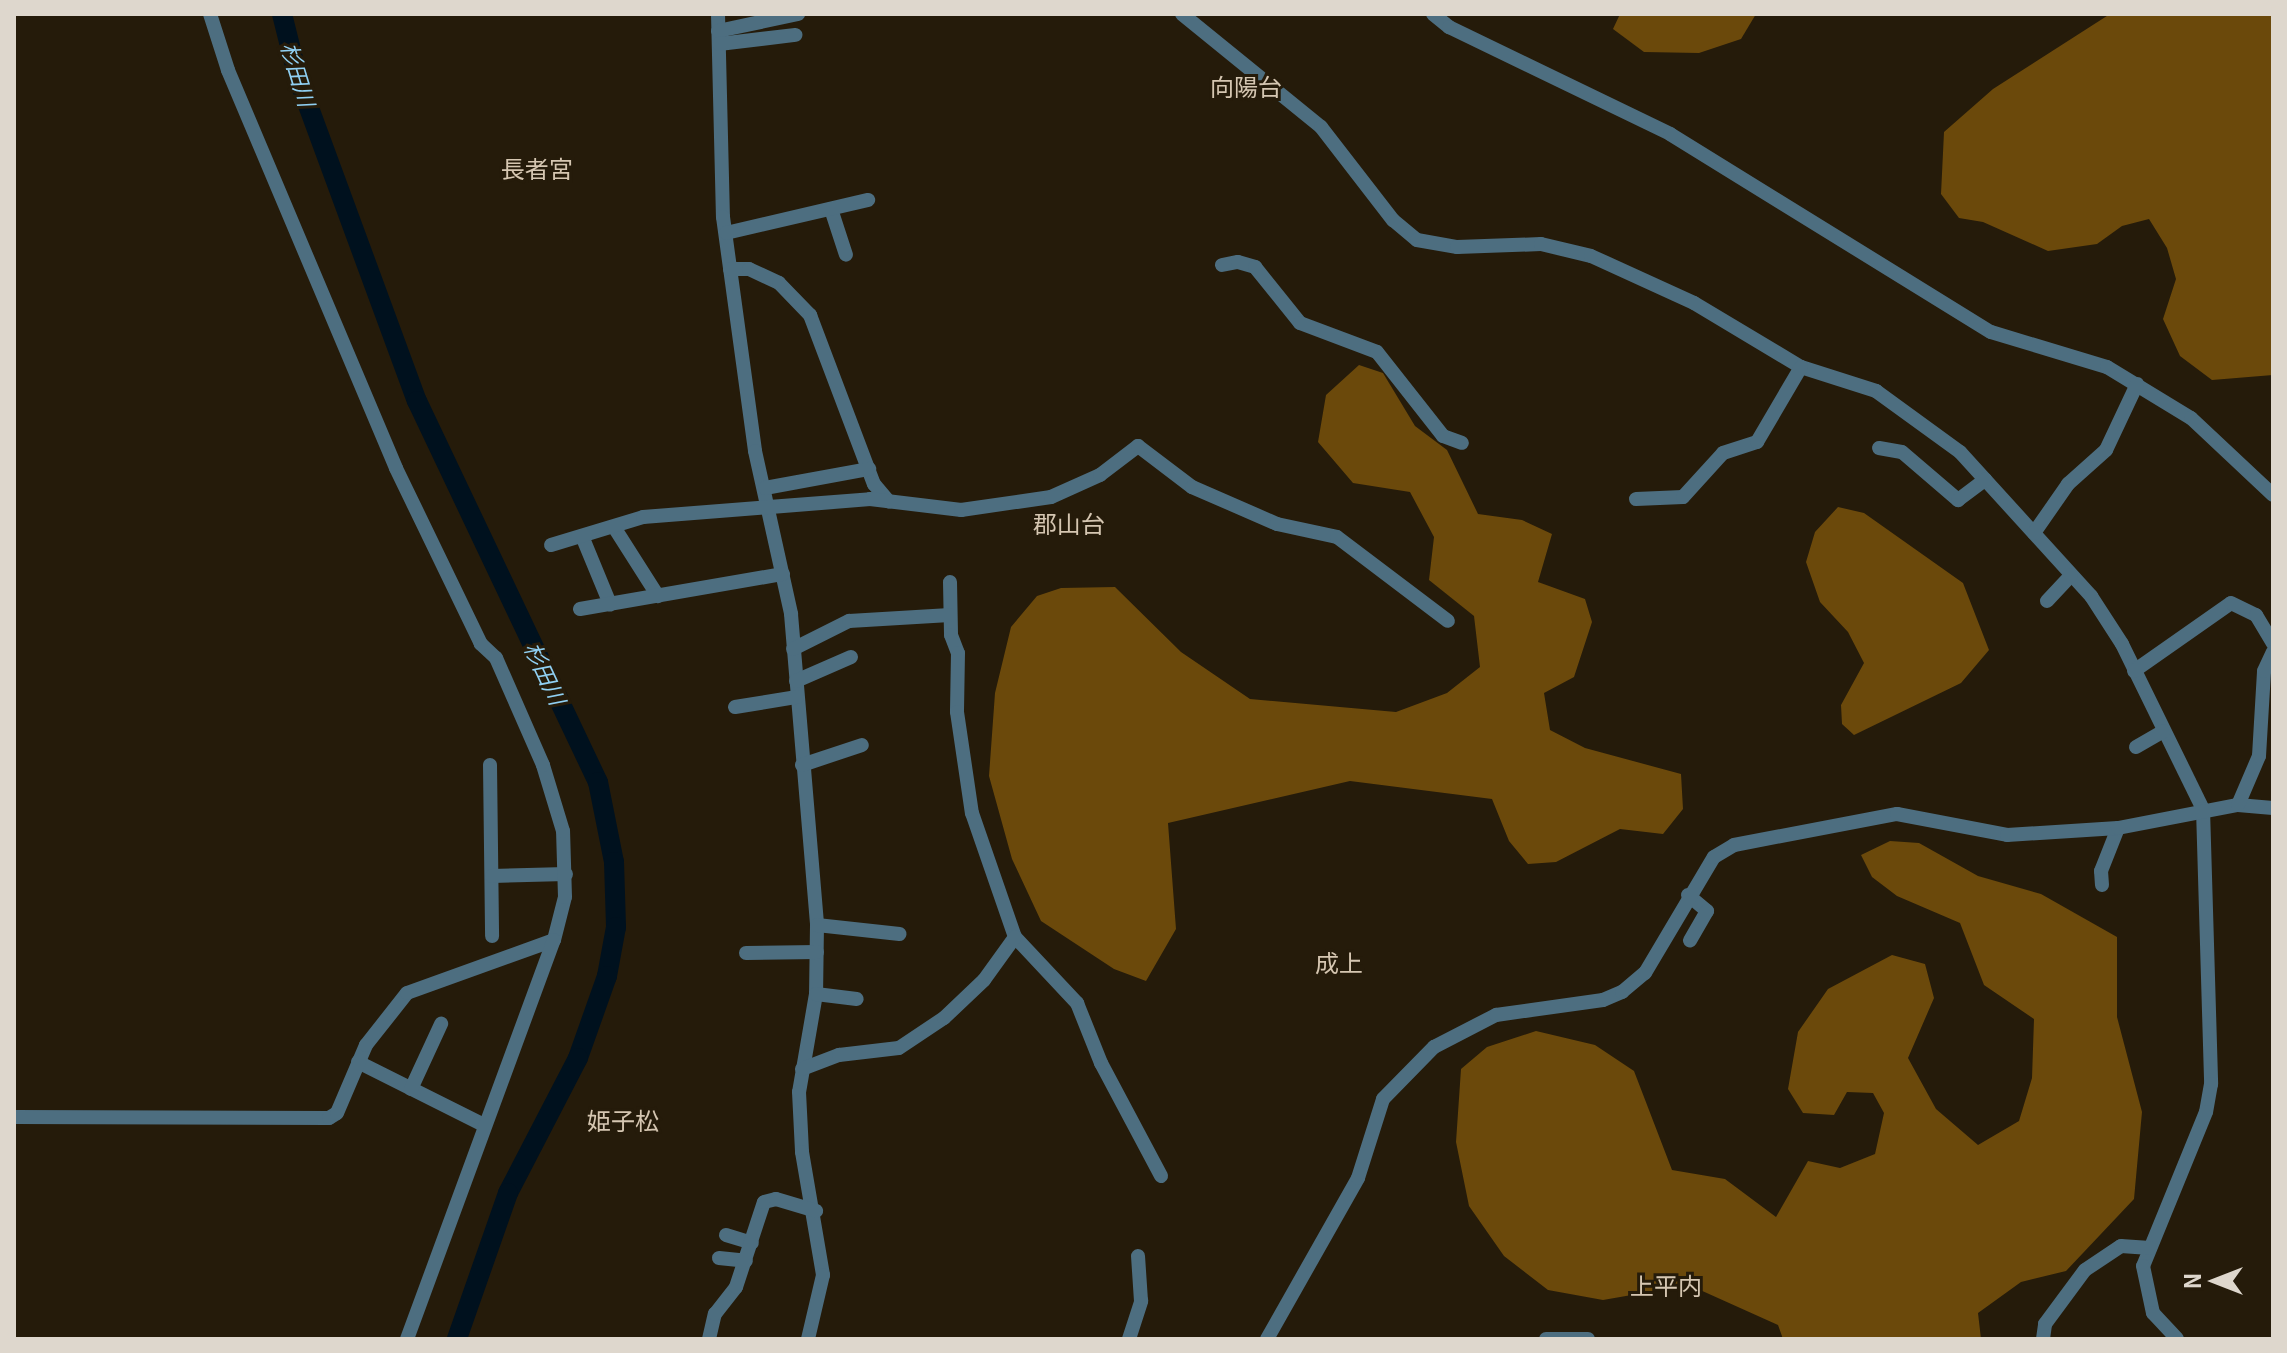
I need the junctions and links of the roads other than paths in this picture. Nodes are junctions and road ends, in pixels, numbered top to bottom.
1 (210, 14) edge
2 (718, 14) edge
3 (798, 14) edge
4 (1182, 14) edge
5 (1433, 14) edge
6 (795, 35) dead end
7 (718, 38) junction
8 (868, 200) dead end
9 (831, 209) junction
10 (726, 233) junction
11 (846, 255) dead end
12 (1222, 265) dead end
13 (730, 269) junction
14 (1801, 367) junction
15 (2137, 384) junction
16 (1462, 443) dead end
17 (1879, 448) dead end
18 (869, 469) junction
19 (1985, 480) junction
20 (765, 488) junction
21 (2273, 495) edge
22 (1636, 499) dead end
23 (889, 502) junction
24 (770, 508) junction
25 (614, 527) junction
26 (2034, 533) junction
27 (582, 536) junction
28 (551, 545) dead end
29 (783, 574) junction
30 (2071, 575) junction
31 (950, 582) dead end
32 (658, 596) junction
33 (2047, 601) dead end
34 (610, 604) junction
35 (580, 609) dead end
36 (950, 615) junction
37 (1448, 621) dead end
38 (2273, 643) edge
39 (793, 649) junction
40 (2273, 652) edge
41 (851, 657) dead end
42 (2134, 671) junction
43 (796, 681) junction
44 (797, 697) junction
45 (735, 707) dead end
46 (2164, 731) junction
47 (862, 745) dead end
48 (2136, 747) dead end
49 (490, 765) dead end
50 (802, 765) junction
51 (2238, 805) junction
52 (2273, 808) edge
53 (2203, 809) junction
54 (2118, 828) junction
55 (566, 874) junction
56 (492, 876) junction
57 (2102, 885) dead end
58 (1688, 895) junction
59 (817, 925) junction
60 (900, 934) dead end
61 (492, 936) dead end
62 (1015, 937) junction
63 (554, 940) junction
64 (1690, 941) dead end
65 (817, 952) junction
66 (746, 953) dead end
67 (816, 994) junction
68 (857, 999) dead end
69 (441, 1024) dead end
70 (358, 1062) junction
71 (802, 1069) junction
72 (411, 1089) junction
73 (14, 1117) edge
74 (484, 1125) junction
75 (1161, 1176) dead end
76 (816, 1211) junction
77 (726, 1235) dead end
78 (752, 1243) junction
79 (2150, 1248) junction
80 (1138, 1256) dead end
81 (719, 1258) dead end
82 (746, 1261) junction
83 (407, 1339) edge
84 (709, 1339) edge
85 (808, 1339) edge
86 (1129, 1339) edge
87 (1267, 1339) edge
88 (1546, 1339) edge
89 (1588, 1339) edge
90 (2043, 1339) edge
91 (2177, 1339) edge

1 - 55 street
2 - 7 street
3 - 7 street
4 - 14 street
5 - 15 street
6 - 7 street
7 - 10 street
8 - 9 street
9 - 10 street
9 - 11 street
10 - 13 street
12 - 16 street
13 - 18 street
13 - 20 street
14 - 19 street
14 - 22 street
15 - 21 street
15 - 26 street
17 - 19 street
18 - 20 street
18 - 23 street
19 - 26 street
20 - 24 street
23 - 24 street
23 - 37 street
24 - 25 street
24 - 29 street
25 - 27 street
25 - 32 street
26 - 30 street
27 - 28 street
27 - 34 street
29 - 32 street
29 - 39 street
30 - 33 street
30 - 42 street
31 - 36 street
32 - 34 street
34 - 35 street
36 - 39 street
36 - 62 street
38 - 42 street
39 - 43 street
40 - 51 street
41 - 43 street
42 - 46 street
43 - 44 street
44 - 45 street
44 - 50 street
46 - 48 street
46 - 53 street
47 - 50 street
49 - 56 street
50 - 59 street
51 - 52 street
51 - 53 street
53 - 54 street
53 - 79 street
54 - 57 street
54 - 58 street
55 - 56 street
55 - 63 street
56 - 61 street
58 - 64 street
58 - 87 street
59 - 60 street
59 - 65 street
62 - 71 street
62 - 75 street
63 - 70 street
63 - 74 street
65 - 66 street
65 - 67 street
67 - 68 street
67 - 71 street
69 - 72 street
70 - 72 street
70 - 73 street
71 - 76 street
72 - 74 street
74 - 83 street
76 - 78 street
76 - 85 street
77 - 78 street
78 - 82 street
79 - 90 street
79 - 91 street
80 - 86 street
81 - 82 street
82 - 84 street
88 - 89 street

